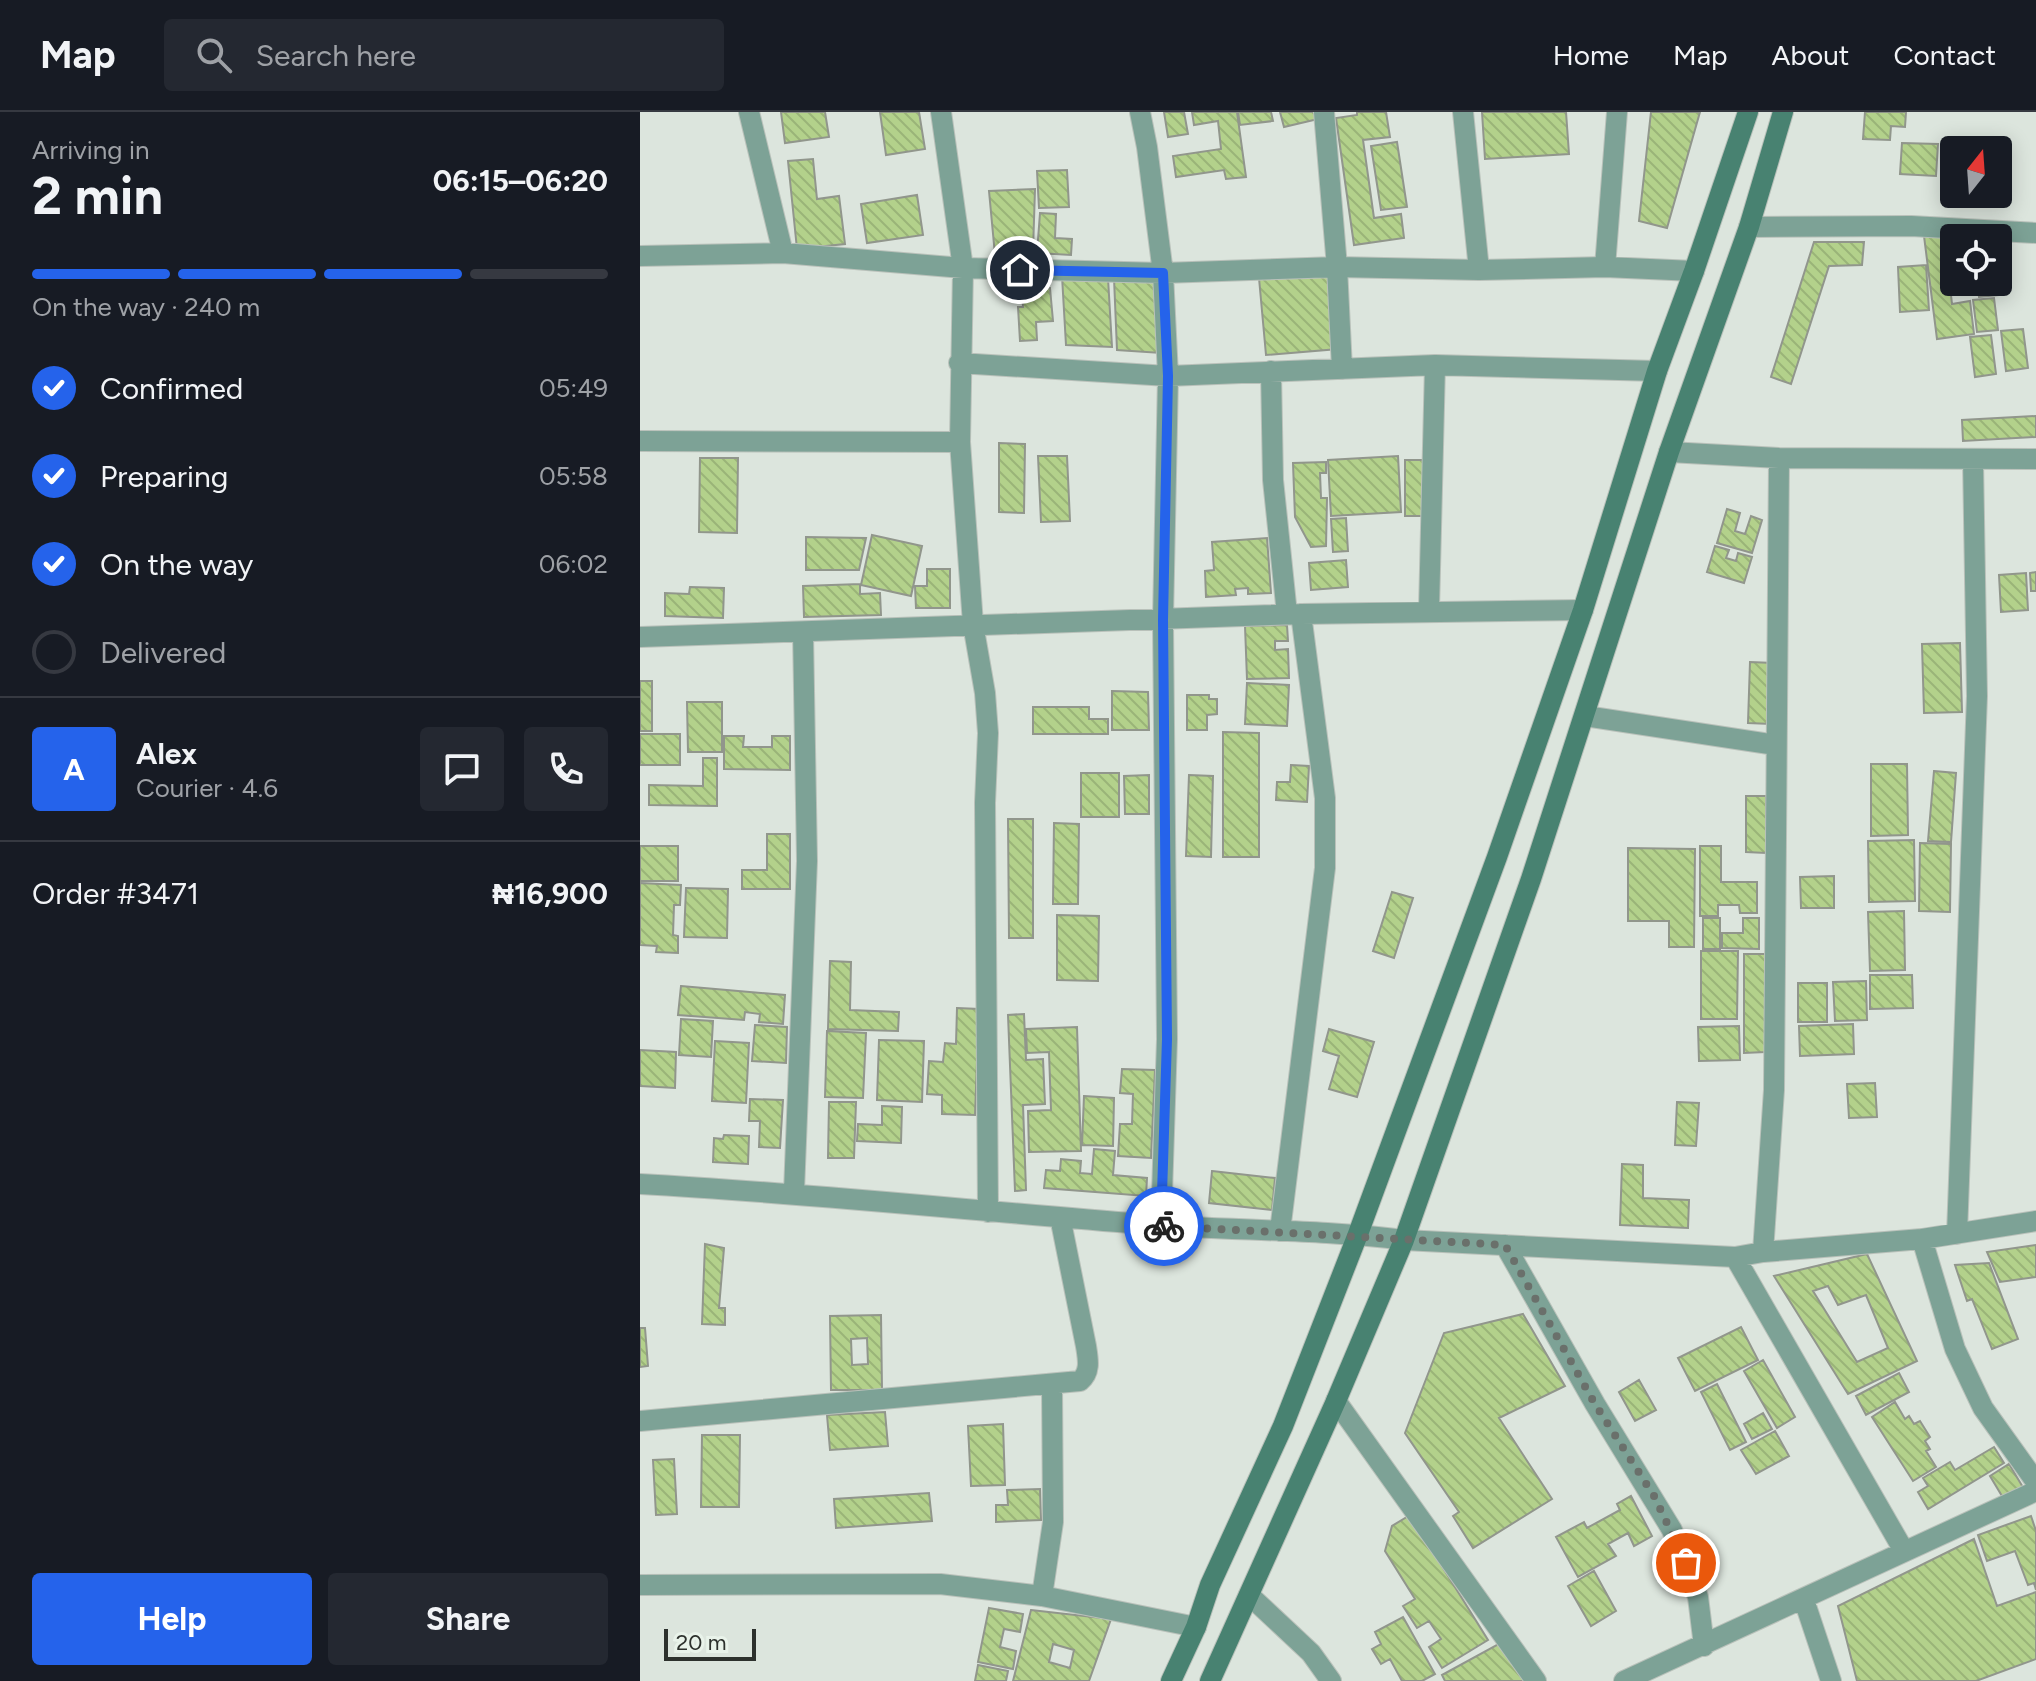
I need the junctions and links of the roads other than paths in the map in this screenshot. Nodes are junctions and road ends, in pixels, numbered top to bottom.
1 (749, 112) edge
2 (941, 112) edge
3 (1140, 112) edge
4 (1324, 112) edge
5 (1463, 112) edge
6 (1617, 112) edge
7 (1748, 112) edge
8 (1783, 112) edge
9 (1749, 227) junction
10 (2036, 233) edge
11 (783, 253) junction
12 (640, 256) edge
13 (1337, 267) junction
14 (1605, 267) junction
15 (963, 268) junction
16 (1479, 270) junction
17 (1694, 271) junction
18 (1163, 273) junction
19 (959, 363) junction
20 (1435, 365) junction
21 (1342, 369) junction
22 (1271, 371) junction
23 (1657, 371) junction
24 (1168, 376) junction
25 (640, 441) edge
26 (960, 442) junction
27 (1669, 452) junction
28 (1779, 458) junction
29 (1973, 459) junction
30 (2036, 459) edge
31 (1429, 610) junction
32 (1583, 610) junction
33 (1294, 614) junction
34 (1163, 620) junction
35 (973, 624) junction
36 (803, 632) junction
37 (640, 637) edge
38 (1585, 716) junction
39 (1776, 745) junction
40 (640, 1184) edge
41 (794, 1192) junction
42 (988, 1212) junction
43 (1060, 1217) junction
44 (2036, 1221) edge
45 (1161, 1225) junction
46 (1280, 1231) junction
47 (1358, 1234) junction
48 (1957, 1234) junction
49 (1922, 1239) junction
50 (1404, 1240) junction
51 (1505, 1245) junction
52 (1763, 1252) junction
53 (1735, 1257) junction
54 (1052, 1384) junction
55 (1336, 1401) junction
56 (640, 1421) edge
57 (2036, 1482) edge
58 (2036, 1491) edge
59 (1904, 1551) junction
60 (640, 1585) edge
61 (1249, 1595) junction
62 (1042, 1596) junction
63 (1804, 1600) junction
64 (1196, 1627) junction
65 (1704, 1646) junction
66 (1171, 1681) edge
67 (1210, 1681) edge
68 (1331, 1681) edge
69 (1536, 1681) edge
70 (1624, 1681) edge
71 (1831, 1681) edge

1 - 11 street
2 - 15 street
3 - 18 street
4 - 13 street
5 - 16 street
6 - 14 street
7 - 17 main road
8 - 9 main road
9 - 10 street
9 - 27 main road
11 - 12 street
11 - 15 street
13 - 16 street
13 - 18 street
13 - 21 street
14 - 16 street
14 - 17 street
15 - 18 street
15 - 19 street
17 - 23 main road
18 - 24 street
19 - 24 street
19 - 26 street
20 - 21 street
20 - 23 street
20 - 31 street
21 - 22 street
22 - 24 street
22 - 33 street
23 - 32 main road
24 - 34 street
25 - 26 street
26 - 35 street
27 - 28 street
27 - 38 main road
28 - 29 street
28 - 39 street
29 - 30 street
29 - 48 street
31 - 32 street
31 - 33 street
32 - 47 main road
33 - 34 street
33 - 46 street
34 - 35 street
34 - 45 street
35 - 36 street
35 - 42 street
36 - 37 street
36 - 41 street
38 - 39 street
38 - 50 main road
39 - 52 street
40 - 41 street
41 - 42 street
42 - 43 street
43 - 45 street
43 - 54 street
44 - 48 street
45 - 46 street
46 - 47 street
47 - 50 street
47 - 64 main road
48 - 49 street
49 - 52 street
49 - 57 street
50 - 51 street
50 - 55 main road
51 - 53 street
51 - 65 street
52 - 53 street
53 - 59 street
54 - 56 street
54 - 62 street
55 - 61 main road
55 - 69 street
58 - 59 street
59 - 63 street
60 - 62 street
61 - 67 main road
61 - 68 street
62 - 64 street
63 - 65 street
63 - 71 street
64 - 66 main road
65 - 70 street

